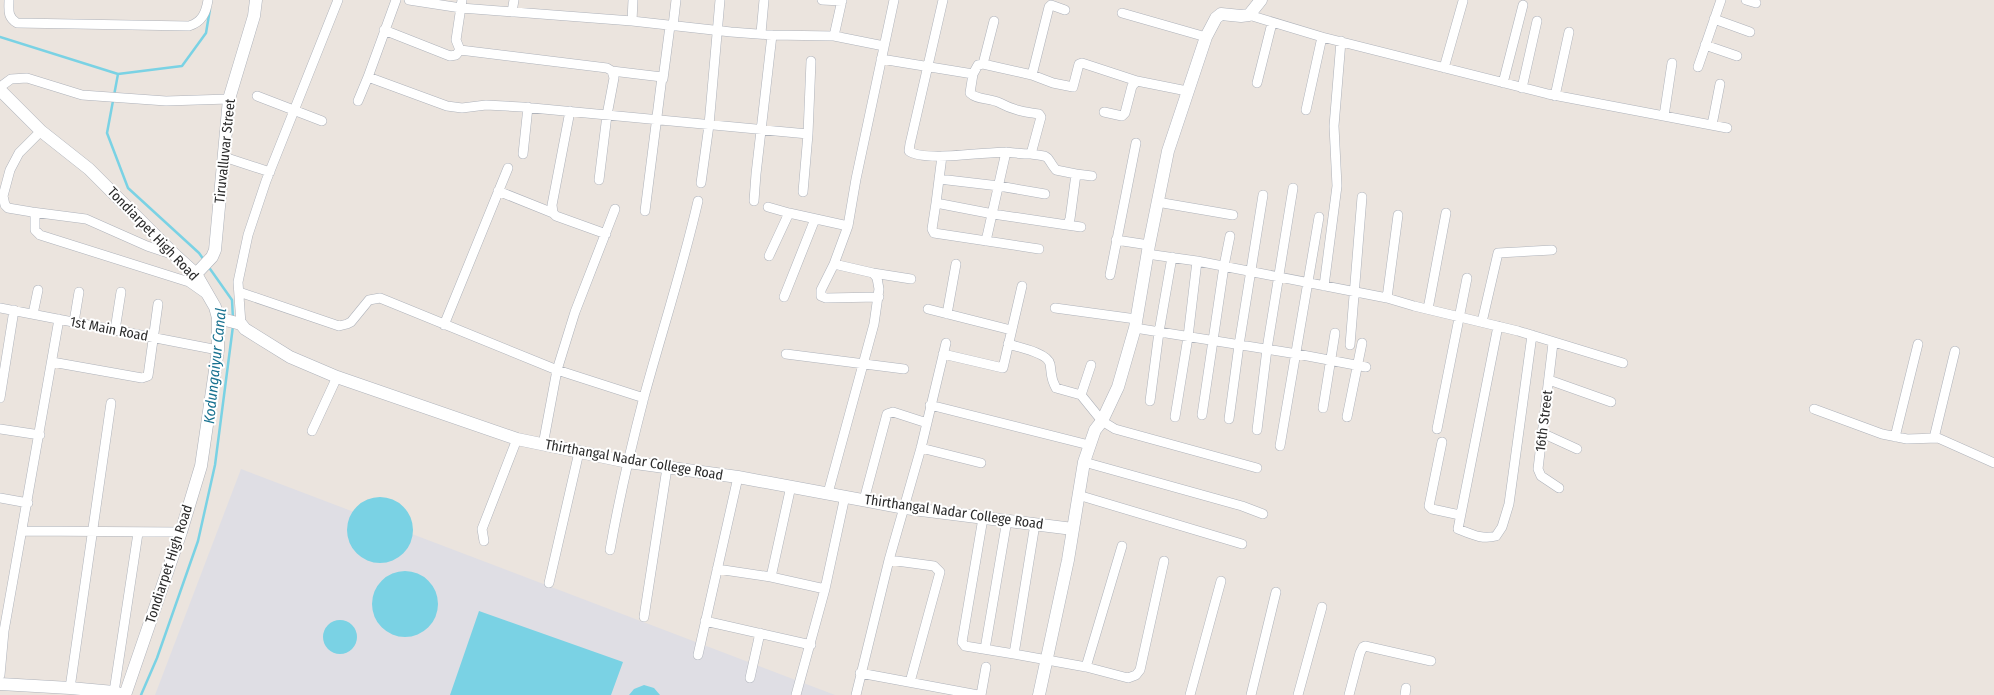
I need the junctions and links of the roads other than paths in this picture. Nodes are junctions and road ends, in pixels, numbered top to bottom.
1 (9, 0) edge
2 (208, 0) edge
3 (256, 0) edge
4 (338, 0) edge
5 (396, 0) edge
6 (409, 0) edge
7 (514, 0) edge
8 (633, 0) edge
9 (676, 0) edge
10 (720, 0) edge
11 (764, 0) edge
12 (822, 0) edge
13 (894, 0) edge
14 (943, 0) edge
15 (1261, 0) edge
16 (1721, 0) edge
17 (1746, 0) edge
18 (842, 1) edge
19 (1463, 1) edge
20 (1756, 3) dead end
21 (462, 4) edge
22 (1523, 4) dead end
23 (1065, 10) dead end
24 (512, 12) junction
25 (1122, 13) dead end
26 (1249, 15) junction
27 (1714, 19) junction
28 (632, 21) junction
29 (994, 21) dead end
30 (1537, 21) dead end
31 (1272, 23) junction
32 (671, 26) junction
33 (384, 30) junction
34 (717, 31) junction
35 (1569, 32) dead end
36 (1750, 32) dead end
37 (761, 34) junction
38 (772, 35) junction
39 (834, 36) junction
40 (1206, 37) junction
41 (1322, 37) junction
42 (1341, 41) junction
43 (1705, 45) junction
44 (884, 46) junction
45 (460, 50) junction
46 (1737, 56) dead end
47 (881, 59) junction
48 (811, 62) dead end
49 (1672, 63) dead end
50 (983, 64) junction
51 (929, 67) junction
52 (1698, 67) dead end
53 (1444, 68) junction
54 (612, 71) junction
55 (973, 74) junction
56 (1032, 75) junction
57 (368, 77) junction
58 (663, 79) junction
59 (1137, 81) junction
60 (1257, 83) dead end
61 (1503, 83) junction
62 (1720, 84) dead end
63 (0, 87) edge
64 (1522, 88) junction
65 (0, 90) edge
66 (1187, 91) junction
67 (257, 96) dead end
68 (1555, 96) junction
69 (229, 99) junction
70 (358, 101) dead end
71 (528, 107) junction
72 (1306, 110) dead end
73 (295, 111) junction
74 (570, 111) junction
75 (1104, 112) dead end
76 (607, 115) junction
77 (1664, 116) junction
78 (657, 120) junction
79 (322, 121) dead end
80 (709, 125) junction
81 (1712, 125) junction
82 (1727, 128) dead end
83 (761, 129) junction
84 (41, 131) junction
85 (808, 134) junction
86 (1136, 143) dead end
87 (1006, 152) junction
88 (523, 154) dead end
89 (1031, 154) junction
90 (942, 156) junction
91 (224, 157) junction
92 (508, 168) dead end
93 (270, 172) junction
94 (1076, 174) junction
95 (1092, 176) dead end
96 (939, 179) junction
97 (599, 180) dead end
98 (701, 183) dead end
99 (999, 186) junction
100 (1293, 188) dead end
101 (498, 190) junction
102 (803, 192) dead end
103 (1045, 194) dead end
104 (1263, 195) dead end
105 (1362, 197) dead end
106 (698, 201) dead end
107 (754, 201) dead end
108 (1157, 202) junction
109 (936, 203) junction
110 (768, 207) dead end
111 (615, 209) dead end
112 (645, 211) dead end
113 (35, 213) junction
114 (553, 213) junction
115 (789, 213) junction
116 (1446, 213) dead end
117 (993, 214) junction
118 (1398, 214) dead end
119 (1233, 215) dead end
120 (1319, 216) dead end
121 (815, 219) junction
122 (1067, 224) junction
123 (848, 226) junction
124 (1082, 227) dead end
125 (606, 234) junction
126 (1230, 236) dead end
127 (1116, 240) junction
128 (986, 241) junction
129 (1039, 249) dead end
130 (1148, 249) junction
131 (1552, 250) dead end
132 (175, 255) junction
133 (769, 256) dead end
134 (1172, 257) junction
135 (1198, 261) junction
136 (834, 264) junction
137 (956, 264) dead end
138 (1224, 266) junction
139 (198, 272) junction
140 (1251, 272) junction
141 (873, 274) junction
142 (1110, 275) dead end
143 (1279, 277) junction
144 (1467, 278) dead end
145 (911, 279) dead end
146 (1310, 283) junction
147 (1022, 286) dead end
148 (1324, 286) junction
149 (38, 290) dead end
150 (79, 292) dead end
151 (121, 292) dead end
152 (239, 292) junction
153 (1354, 293) junction
154 (209, 295) junction
155 (879, 297) junction
156 (784, 298) dead end
157 (1387, 298) junction
158 (158, 304) dead end
159 (0, 308) edge
160 (1055, 308) dead end
161 (928, 309) dead end
162 (1428, 309) junction
163 (14, 310) junction
164 (33, 314) junction
165 (946, 314) junction
166 (1460, 317) junction
167 (60, 319) junction
168 (74, 322) junction
169 (231, 322) junction
170 (1482, 322) junction
171 (1136, 323) junction
172 (444, 325) junction
173 (1498, 326) junction
174 (115, 330) junction
175 (1011, 330) junction
176 (1159, 332) junction
177 (1335, 333) dead end
178 (1532, 336) junction
179 (153, 337) junction
180 (1188, 337) junction
181 (1212, 341) junction
182 (946, 343) dead end
183 (1554, 343) junction
184 (1008, 344) junction
185 (1362, 344) dead end
186 (1918, 344) dead end
187 (1239, 345) junction
188 (1350, 345) dead end
189 (1267, 349) junction
190 (218, 350) junction
191 (1955, 351) dead end
192 (786, 354) dead end
193 (943, 354) junction
194 (1297, 354) junction
195 (1330, 360) junction
196 (52, 362) junction
197 (1623, 363) dead end
198 (863, 364) junction
199 (1091, 365) dead end
200 (1362, 366) junction
201 (904, 369) dead end
202 (557, 370) junction
203 (337, 377) junction
204 (1549, 380) junction
205 (1081, 395) junction
206 (0, 398) edge
207 (644, 398) junction
208 (1150, 401) dead end
209 (1610, 402) dead end
210 (111, 403) dead end
211 (930, 405) junction
212 (1323, 408) dead end
213 (1814, 409) dead end
214 (1202, 415) dead end
215 (1175, 417) dead end
216 (1347, 417) dead end
217 (1230, 419) dead end
218 (1102, 421) junction
219 (927, 423) junction
220 (0, 429) edge
221 (1437, 429) dead end
222 (1257, 430) dead end
223 (312, 431) dead end
224 (1542, 433) junction
225 (40, 435) junction
226 (1895, 437) junction
227 (1934, 438) junction
228 (517, 439) junction
229 (1442, 442) dead end
230 (1089, 444) junction
231 (543, 445) junction
232 (1280, 446) dead end
233 (921, 448) junction
234 (1577, 449) dead end
235 (579, 452) junction
236 (628, 462) junction
237 (1084, 462) junction
238 (981, 463) dead end
239 (1994, 463) edge
240 (667, 468) junction
241 (1257, 468) dead end
242 (738, 477) junction
243 (790, 486) junction
244 (1559, 488) dead end
245 (828, 493) junction
246 (1078, 495) junction
247 (845, 496) junction
248 (0, 498) edge
249 (864, 500) junction
250 (28, 503) junction
251 (905, 508) junction
252 (1263, 514) dead end
253 (1460, 515) junction
254 (983, 518) junction
255 (1007, 520) junction
256 (1035, 524) junction
257 (1073, 529) junction
258 (22, 531) junction
259 (93, 532) junction
260 (181, 532) junction
261 (138, 533) junction
262 (484, 541) dead end
263 (1242, 544) dead end
264 (1122, 546) dead end
265 (610, 550) dead end
266 (889, 560) junction
267 (1164, 561) dead end
268 (717, 570) junction
269 (771, 577) junction
270 (1220, 581) dead end
271 (549, 582) dead end
272 (825, 589) junction
273 (1276, 592) dead end
274 (1322, 607) dead end
275 (644, 617) dead end
276 (705, 621) junction
277 (2, 630) edge
278 (760, 633) junction
279 (811, 645) junction
280 (985, 649) junction
281 (1014, 654) junction
282 (698, 655) dead end
283 (1046, 659) junction
284 (1431, 661) dead end
285 (986, 667) dead end
286 (1086, 667) junction
287 (860, 673) junction
288 (0, 675) edge
289 (750, 678) dead end
290 (910, 682) junction
291 (0, 684) edge
292 (70, 688) junction
293 (42, 691) edge
294 (121, 694) edge
295 (796, 695) edge
296 (856, 695) edge
297 (979, 695) edge
298 (1039, 695) edge
299 (1190, 695) edge
300 (1251, 695) edge
301 (1298, 695) edge
302 (1349, 695) edge

1 - 2 street
3 - 69 street, Tiruvalluvar Street
4 - 73 street
5 - 33 street
6 - 21 street
7 - 24 street
8 - 28 street
9 - 32 street
10 - 34 street
11 - 37 street
12 - 18 street
13 - 44 street
14 - 51 street
15 - 26 street
16 - 27 street
17 - 20 street
18 - 39 street
19 - 53 street
21 - 24 street
21 - 45 street
22 - 61 street
23 - 56 street
24 - 28 street
25 - 40 street
26 - 31 street
26 - 40 street
27 - 36 street
27 - 43 street
28 - 32 street
29 - 50 street
30 - 64 street
31 - 41 street
31 - 60 street
32 - 34 street
32 - 58 street
33 - 45 street
33 - 57 street
34 - 37 street
34 - 80 street
35 - 68 street
37 - 38 street
38 - 39 street
38 - 83 street
39 - 44 street
40 - 66 street
41 - 42 street
41 - 72 street
42 - 53 street
42 - 148 street
43 - 46 street
43 - 52 street
44 - 47 street
45 - 54 street
47 - 51 street
47 - 123 street
48 - 85 street
49 - 77 street
50 - 55 street
50 - 56 street
51 - 55 street
51 - 90 street
53 - 61 street
54 - 58 street
54 - 76 street
55 - 89 street
56 - 59 street
57 - 70 street
57 - 71 street
58 - 78 street
59 - 66 street
59 - 75 street
61 - 64 street
62 - 81 street
63 - 69 street
64 - 68 street
65 - 84 street, Tondiarpet High Road
66 - 108 street
67 - 73 street
68 - 77 street
69 - 91 street, Tiruvalluvar Street
71 - 74 street
71 - 88 street
73 - 79 street
73 - 93 street
74 - 76 street
74 - 114 street
76 - 78 street
76 - 97 street
77 - 81 street
78 - 80 street
78 - 112 street
80 - 83 street
80 - 98 street
81 - 82 street
83 - 85 street
83 - 107 street
84 - 113 street
84 - 132 street, Tondiarpet High Road
85 - 102 street
86 - 127 street
87 - 89 street
87 - 90 street
87 - 99 street
89 - 94 street
90 - 96 street
91 - 93 street
91 - 139 street, Tiruvalluvar Street
92 - 101 street
93 - 152 street
94 - 95 street
94 - 122 street
96 - 99 street
96 - 109 street
99 - 103 street
99 - 117 street
100 - 143 street
101 - 114 street
101 - 172 street
104 - 140 street
105 - 153 street
106 - 207 street
108 - 119 street
108 - 130 street
109 - 117 street
109 - 128 street
110 - 115 street
111 - 125 street
113 - 132 street
113 - 154 street
114 - 125 street
115 - 121 street
115 - 133 street
116 - 162 street
117 - 122 street
117 - 128 street
118 - 157 street
120 - 146 street
121 - 123 street
121 - 156 street
122 - 124 street
123 - 136 street
125 - 202 street
126 - 138 street
127 - 130 street
127 - 142 street
128 - 129 street
130 - 134 street
130 - 171 street
131 - 170 street
132 - 139 street, Tondiarpet High Road
134 - 135 street
134 - 176 street
135 - 138 street
135 - 180 street
136 - 141 street
136 - 155 street
137 - 165 street
138 - 140 street
138 - 181 street
139 - 154 street, Tondiarpet High Road
140 - 143 street
140 - 187 street
141 - 145 street
141 - 155 street
143 - 146 street
143 - 189 street
144 - 166 street
146 - 148 street
146 - 194 street
147 - 175 street
148 - 153 street
149 - 164 street
150 - 168 street
151 - 174 street
152 - 169 street
152 - 172 street
153 - 157 street
153 - 188 street
154 - 169 street, Tondiarpet High Road
155 - 198 street
157 - 162 street
158 - 179 street
159 - 163 street, 1st Main Road
160 - 171 street
161 - 165 street
162 - 166 street
163 - 164 street, 1st Main Road
163 - 206 street
164 - 167 street, 1st Main Road
165 - 175 street
166 - 170 street
166 - 221 street
167 - 168 street, 1st Main Road
167 - 196 street
168 - 174 street, 1st Main Road
169 - 190 street, Tondiarpet High Road
169 - 203 street, Thirthangal Nadar College Road
170 - 173 street
171 - 176 street
171 - 218 street
172 - 202 street
173 - 178 street
173 - 253 street
174 - 179 street, 1st Main Road
175 - 184 street
176 - 180 street
176 - 208 street
177 - 195 street
178 - 183 street
178 - 253 street
179 - 190 street, 1st Main Road
179 - 196 street
180 - 181 street
180 - 215 street
181 - 187 street
181 - 214 street
182 - 193 street
183 - 197 street
183 - 204 street, 16th Street
184 - 193 street
184 - 205 street
185 - 200 street
186 - 226 street
187 - 189 street
187 - 217 street
189 - 194 street
189 - 222 street
190 - 260 street, Tondiarpet High Road
191 - 227 street
192 - 198 street
193 - 211 street
194 - 195 street
194 - 232 street
195 - 200 street
195 - 212 street
196 - 225 street
198 - 201 street
198 - 245 street
199 - 205 street
200 - 216 street
202 - 207 street
202 - 231 street
203 - 223 street
203 - 228 street, Thirthangal Nadar College Road
204 - 209 street
204 - 224 street, 16th Street
205 - 218 street
207 - 236 street
210 - 259 street
211 - 219 street
211 - 230 street
213 - 226 street
218 - 230 street
218 - 241 street
219 - 233 street
219 - 249 street
220 - 225 street
224 - 234 street
224 - 244 street, 16th Street
225 - 250 street
226 - 227 street
227 - 239 street
228 - 231 street, Thirthangal Nadar College Road
228 - 262 street
229 - 253 street
230 - 237 street
231 - 235 street, Thirthangal Nadar College Road
233 - 238 street
233 - 251 street
235 - 236 street, Thirthangal Nadar College Road
235 - 271 street
236 - 240 street, Thirthangal Nadar College Road
236 - 265 street
237 - 246 street
237 - 252 street
240 - 242 street, Thirthangal Nadar College Road
240 - 275 street
242 - 243 street, Thirthangal Nadar College Road
242 - 268 street
243 - 245 street, Thirthangal Nadar College Road
243 - 269 street
245 - 247 street, Thirthangal Nadar College Road
246 - 257 street
246 - 263 street
247 - 249 street, Thirthangal Nadar College Road
247 - 272 street
248 - 250 street
249 - 251 street, Thirthangal Nadar College Road
250 - 258 street
251 - 254 street, Thirthangal Nadar College Road
251 - 266 street
254 - 255 street, Thirthangal Nadar College Road
254 - 280 street
255 - 256 street, Thirthangal Nadar College Road
255 - 280 street
256 - 257 street, Thirthangal Nadar College Road
256 - 281 street
257 - 283 street
258 - 259 street
258 - 277 street
259 - 261 street
259 - 292 street
260 - 261 street
260 - 294 street, Tondiarpet High Road
261 - 294 street
264 - 286 street
266 - 287 street
266 - 290 street
267 - 286 street
268 - 269 street
268 - 276 street
269 - 272 street
270 - 299 street
272 - 279 street
273 - 300 street
274 - 301 street
276 - 278 street
276 - 282 street
277 - 288 street
278 - 279 street
278 - 289 street
279 - 295 street
280 - 281 street
281 - 283 street
283 - 286 street
283 - 298 street
284 - 302 street
285 - 297 street
287 - 290 street
287 - 296 street
290 - 297 street
291 - 293 street
292 - 293 street
292 - 294 street

